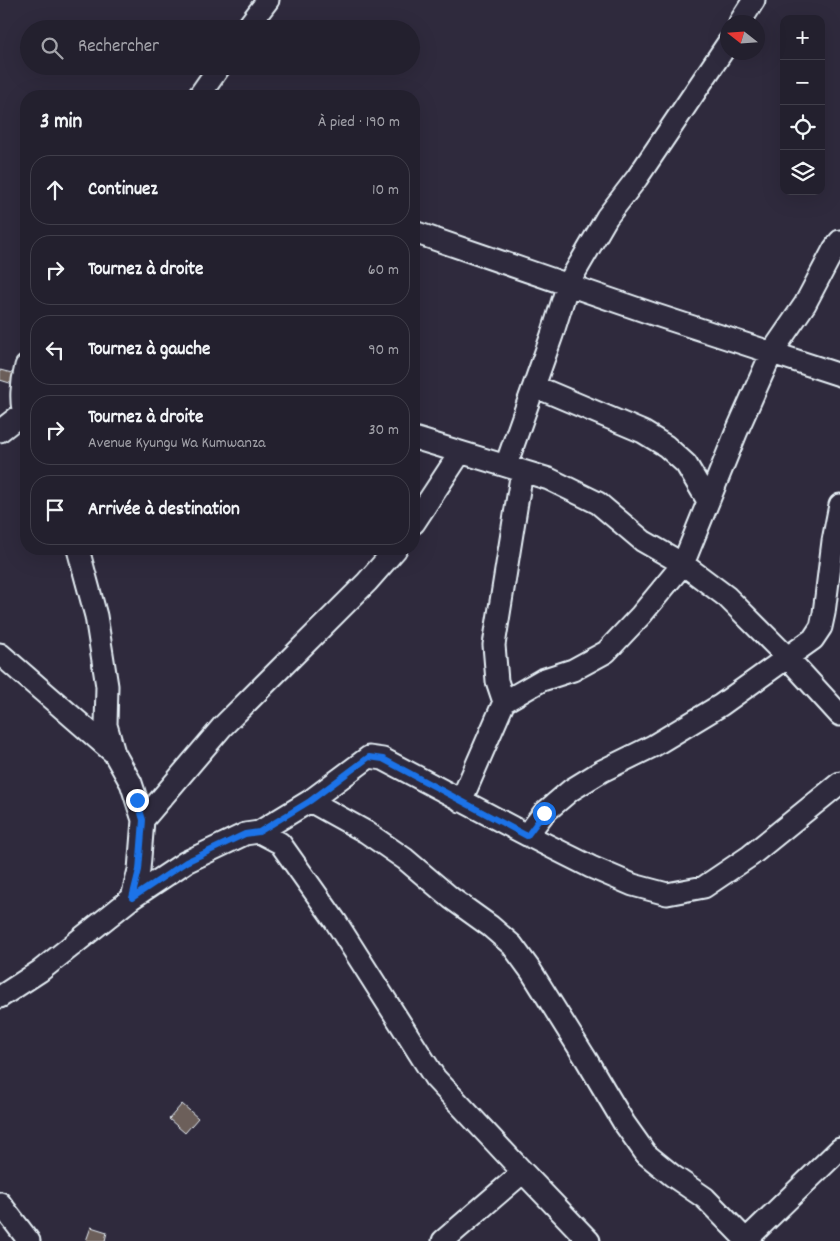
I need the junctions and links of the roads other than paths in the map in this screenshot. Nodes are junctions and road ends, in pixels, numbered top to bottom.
1 (268, 0) edge
2 (754, 0) edge
3 (744, 15) edge
4 (253, 20) edge
5 (720, 55) edge
6 (214, 75) edge
7 (203, 90) edge
8 (420, 234) edge
9 (840, 241) edge
10 (568, 284) junction
11 (772, 352) junction
12 (840, 375) edge
13 (534, 386) junction
14 (20, 419) edge
15 (0, 431) edge
16 (420, 440) edge
17 (460, 453) junction
18 (514, 468) junction
19 (708, 501) junction
20 (840, 505) edge
21 (420, 514) edge
22 (80, 555) edge
23 (391, 555) edge
24 (683, 564) junction
25 (0, 654) edge
26 (787, 657) junction
27 (504, 702) junction
28 (840, 716) edge
29 (114, 753) junction
30 (840, 783) edge
31 (310, 801) junction
32 (461, 801) junction
33 (143, 820) junction
34 (259, 832) junction
35 (527, 836) junction
36 (132, 898) junction
37 (0, 997) edge
38 (840, 1149) edge
39 (523, 1172) junction
40 (0, 1203) edge
41 (746, 1240) edge
42 (29, 1241) edge
43 (443, 1241) edge
44 (589, 1241) edge

1 - 4 street
2 - 3 street
5 - 10 street
6 - 7 street
8 - 10 street
9 - 11 street
10 - 11 street
10 - 13 street
11 - 12 street
11 - 19 street
13 - 18 street
13 - 19 street
14 - 15 street
16 - 17 street
17 - 18 street
17 - 21 street
18 - 24 street
18 - 27 street
19 - 24 street
20 - 26 street
22 - 29 street
23 - 33 street
24 - 26 street
24 - 27 street
25 - 29 street
26 - 28 street
26 - 35 street
27 - 32 street
29 - 33 street
30 - 35 street
31 - 32 street
31 - 34 street
31 - 41 street
32 - 35 street
33 - 36 street
34 - 36 street
34 - 39 street
36 - 37 street
38 - 41 street
39 - 43 street
39 - 44 street
40 - 42 street

